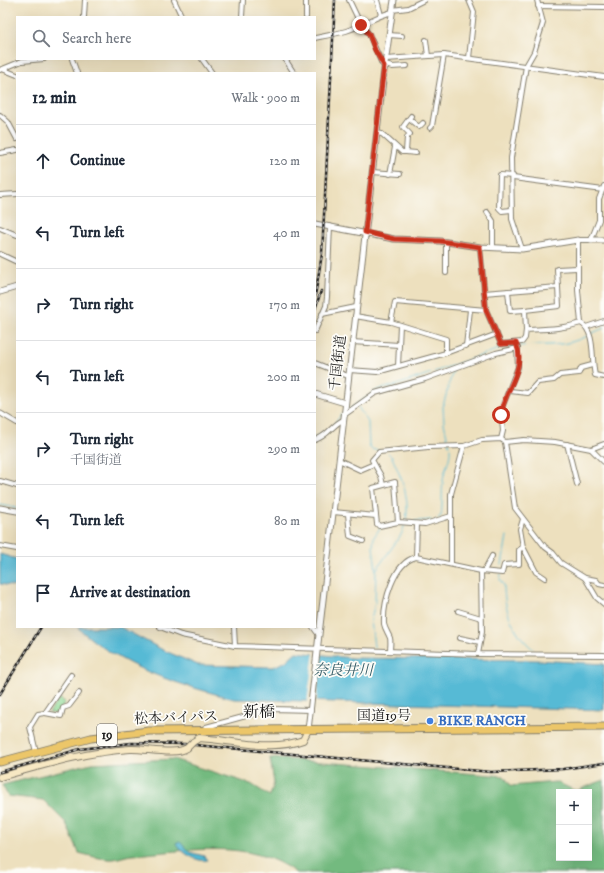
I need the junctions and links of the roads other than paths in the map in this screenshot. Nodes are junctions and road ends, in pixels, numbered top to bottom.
1 (85, 0) edge
2 (174, 0) edge
3 (243, 0) edge
4 (306, 0) edge
5 (349, 0) edge
6 (377, 0) edge
7 (394, 0) edge
8 (424, 0) edge
9 (469, 0) edge
10 (537, 0) edge
11 (538, 6) junction
12 (604, 7) edge
13 (392, 11) junction
14 (381, 15) junction
15 (84, 16) edge
16 (182, 16) edge
17 (242, 16) edge
18 (306, 16) edge
19 (361, 25) junction
20 (389, 35) junction
21 (402, 36) dead end
22 (316, 38) edge
23 (426, 40) dead end
24 (444, 55) junction
25 (428, 56) junction
26 (386, 58) junction
27 (469, 58) junction
28 (33, 60) edge
29 (72, 60) edge
30 (203, 60) edge
31 (286, 60) edge
32 (384, 66) junction
33 (407, 66) dead end
34 (526, 66) junction
35 (1, 69) edge
36 (77, 72) edge
37 (211, 72) edge
38 (293, 72) edge
39 (16, 75) edge
40 (604, 77) edge
41 (0, 115) edge
42 (423, 123) dead end
43 (430, 128) dead end
44 (377, 133) junction
45 (16, 137) edge
46 (396, 147) junction
47 (16, 150) edge
48 (406, 152) junction
49 (0, 153) edge
50 (416, 153) dead end
51 (372, 172) junction
52 (390, 174) junction
53 (400, 174) dead end
54 (513, 177) junction
55 (603, 188) edge
56 (16, 194) edge
57 (0, 195) edge
58 (511, 210) junction
59 (487, 212) dead end
60 (316, 224) edge
61 (330, 226) junction
62 (0, 228) edge
63 (365, 232) junction
64 (16, 235) edge
65 (578, 240) junction
66 (591, 240) junction
67 (604, 240) edge
68 (446, 242) junction
69 (480, 247) junction
70 (493, 248) junction
71 (522, 249) junction
72 (0, 254) edge
73 (16, 262) edge
74 (577, 268) junction
75 (446, 273) dead end
76 (16, 287) edge
77 (558, 287) junction
78 (508, 291) junction
79 (0, 292) edge
80 (484, 293) junction
81 (356, 307) junction
82 (470, 310) junction
83 (486, 310) junction
84 (525, 310) junction
85 (322, 314) junction
86 (355, 316) junction
87 (604, 321) edge
88 (391, 322) junction
89 (580, 323) junction
90 (400, 325) junction
91 (586, 327) junction
92 (316, 329) edge
93 (526, 330) junction
94 (497, 334) junction
95 (352, 342) junction
96 (399, 346) junction
97 (466, 346) junction
98 (517, 346) junction
99 (446, 353) junction
100 (316, 363) edge
101 (592, 365) junction
102 (398, 366) junction
103 (349, 370) junction
104 (348, 376) junction
105 (604, 377) edge
106 (510, 391) junction
107 (316, 394) edge
108 (345, 403) junction
109 (0, 413) edge
110 (344, 415) junction
111 (16, 422) edge
112 (316, 439) edge
113 (503, 440) junction
114 (567, 444) junction
115 (604, 444) edge
116 (464, 446) junction
117 (591, 449) junction
118 (339, 460) junction
119 (604, 462) edge
120 (374, 464) junction
121 (0, 481) edge
122 (577, 484) dead end
123 (383, 485) junction
124 (16, 486) edge
125 (0, 508) edge
126 (16, 511) edge
127 (333, 512) junction
128 (348, 514) junction
129 (376, 516) junction
130 (450, 516) junction
131 (523, 519) junction
132 (398, 522) junction
133 (417, 524) junction
134 (363, 541) dead end
135 (0, 546) edge
136 (523, 547) junction
137 (16, 550) edge
138 (492, 556) dead end
139 (416, 557) junction
140 (451, 564) junction
141 (482, 571) junction
142 (544, 578) dead end
143 (585, 578) junction
144 (604, 585) edge
145 (604, 604) edge
146 (458, 611) dead end
147 (482, 618) junction
148 (163, 628) edge
149 (234, 628) edge
150 (314, 628) edge
151 (319, 635) junction
152 (460, 638) dead end
153 (480, 642) junction
154 (235, 646) junction
155 (318, 651) junction
156 (390, 651) junction
157 (478, 654) junction
158 (604, 655) edge
159 (71, 676) dead end
160 (79, 693) dead end
161 (311, 709) junction
162 (45, 713) junction
163 (217, 726) junction
164 (604, 728) edge
165 (308, 730) junction
166 (36, 752) junction
167 (0, 762) edge
168 (0, 777) edge

1 - 15 street
2 - 16 street
3 - 17 street
4 - 18 street
5 - 19 street
6 - 14 street
7 - 13 street, 千国街道
8 - 13 street
9 - 27 street
10 - 11 street
11 - 12 street
11 - 34 street
13 - 14 street
13 - 20 street, 千国街道
14 - 19 street
19 - 22 street
19 - 32 street
20 - 21 street
20 - 26 street, 千国街道
23 - 25 street
24 - 25 street
24 - 27 street
24 - 43 street
25 - 26 street
26 - 32 street, 千国街道
27 - 34 street
28 - 35 street
29 - 36 street
30 - 37 street
31 - 38 street
32 - 33 street
32 - 44 street, 千国街道
34 - 40 street
34 - 54 street
35 - 39 street
41 - 45 street
42 - 48 street
44 - 46 street
44 - 51 street, 千国街道
46 - 48 street
46 - 52 street
47 - 49 street
48 - 50 street
51 - 52 street
51 - 63 street, 千国街道
52 - 53 street
54 - 55 street
54 - 58 street
54 - 58 street
55 - 66 street
56 - 57 street
58 - 71 street
59 - 70 street
60 - 61 street
61 - 63 street
61 - 85 street
62 - 64 street
63 - 68 street
63 - 81 street, 千国街道
65 - 66 street
65 - 71 street
65 - 74 street
66 - 67 street
68 - 69 street
68 - 75 street
69 - 70 street
69 - 80 street
70 - 71 street
72 - 73 street
74 - 77 street
74 - 89 street
76 - 79 street
77 - 78 street
77 - 84 street
78 - 80 street
78 - 84 street
80 - 83 street
81 - 85 street
81 - 86 street, 千国街道
82 - 83 street
82 - 88 street
82 - 97 street
83 - 94 street
84 - 93 street
85 - 92 street
86 - 88 street
86 - 95 street, 千国街道
87 - 91 street
88 - 90 street
89 - 91 street
89 - 93 street
90 - 96 street
90 - 99 street
91 - 101 street
93 - 98 street
94 - 97 street
94 - 98 street
95 - 96 street
95 - 103 street, 千国街道
96 - 102 street
97 - 99 street
98 - 106 street
98 - 110 street
99 - 102 street
100 - 104 street
101 - 105 street
101 - 106 street
102 - 103 street
103 - 104 street, 千国街道
104 - 108 street, 千国街道
106 - 113 street
107 - 108 street
108 - 110 street, 千国街道
109 - 111 street
110 - 112 street
110 - 118 street, 千国街道
113 - 114 street
113 - 116 street
113 - 131 street
114 - 117 street
114 - 122 street
115 - 117 street
116 - 120 street
116 - 130 street
117 - 119 street
118 - 120 street
118 - 127 street, 千国街道
120 - 123 street
121 - 124 street
123 - 129 street
123 - 132 street
125 - 126 street
127 - 128 street
127 - 151 street, 千国街道
128 - 129 street
128 - 134 street
129 - 132 street
130 - 133 street
130 - 140 street
131 - 136 street
131 - 143 street
132 - 133 street
133 - 139 street
135 - 137 street
136 - 141 street
136 - 142 street
138 - 141 street
139 - 140 street
139 - 156 street
140 - 141 street
141 - 147 street
143 - 144 street
143 - 145 street
146 - 147 street
147 - 153 street
148 - 154 street
149 - 154 street
150 - 151 street
151 - 155 street, 千国街道
152 - 153 street
153 - 157 street
154 - 155 street
155 - 156 street
155 - 161 street, 千国街道
156 - 157 street
157 - 158 street
159 - 162 street
160 - 162 street
161 - 163 street
161 - 165 street, 千国街道
162 - 166 street
163 - 165 highway, 松本バイパス / 19
163 - 166 highway, 松本バイパス / 19
164 - 165 highway, 国道19号 / 19
165 - 168 main road, bridge
166 - 167 highway, 松本バイパス / 19

